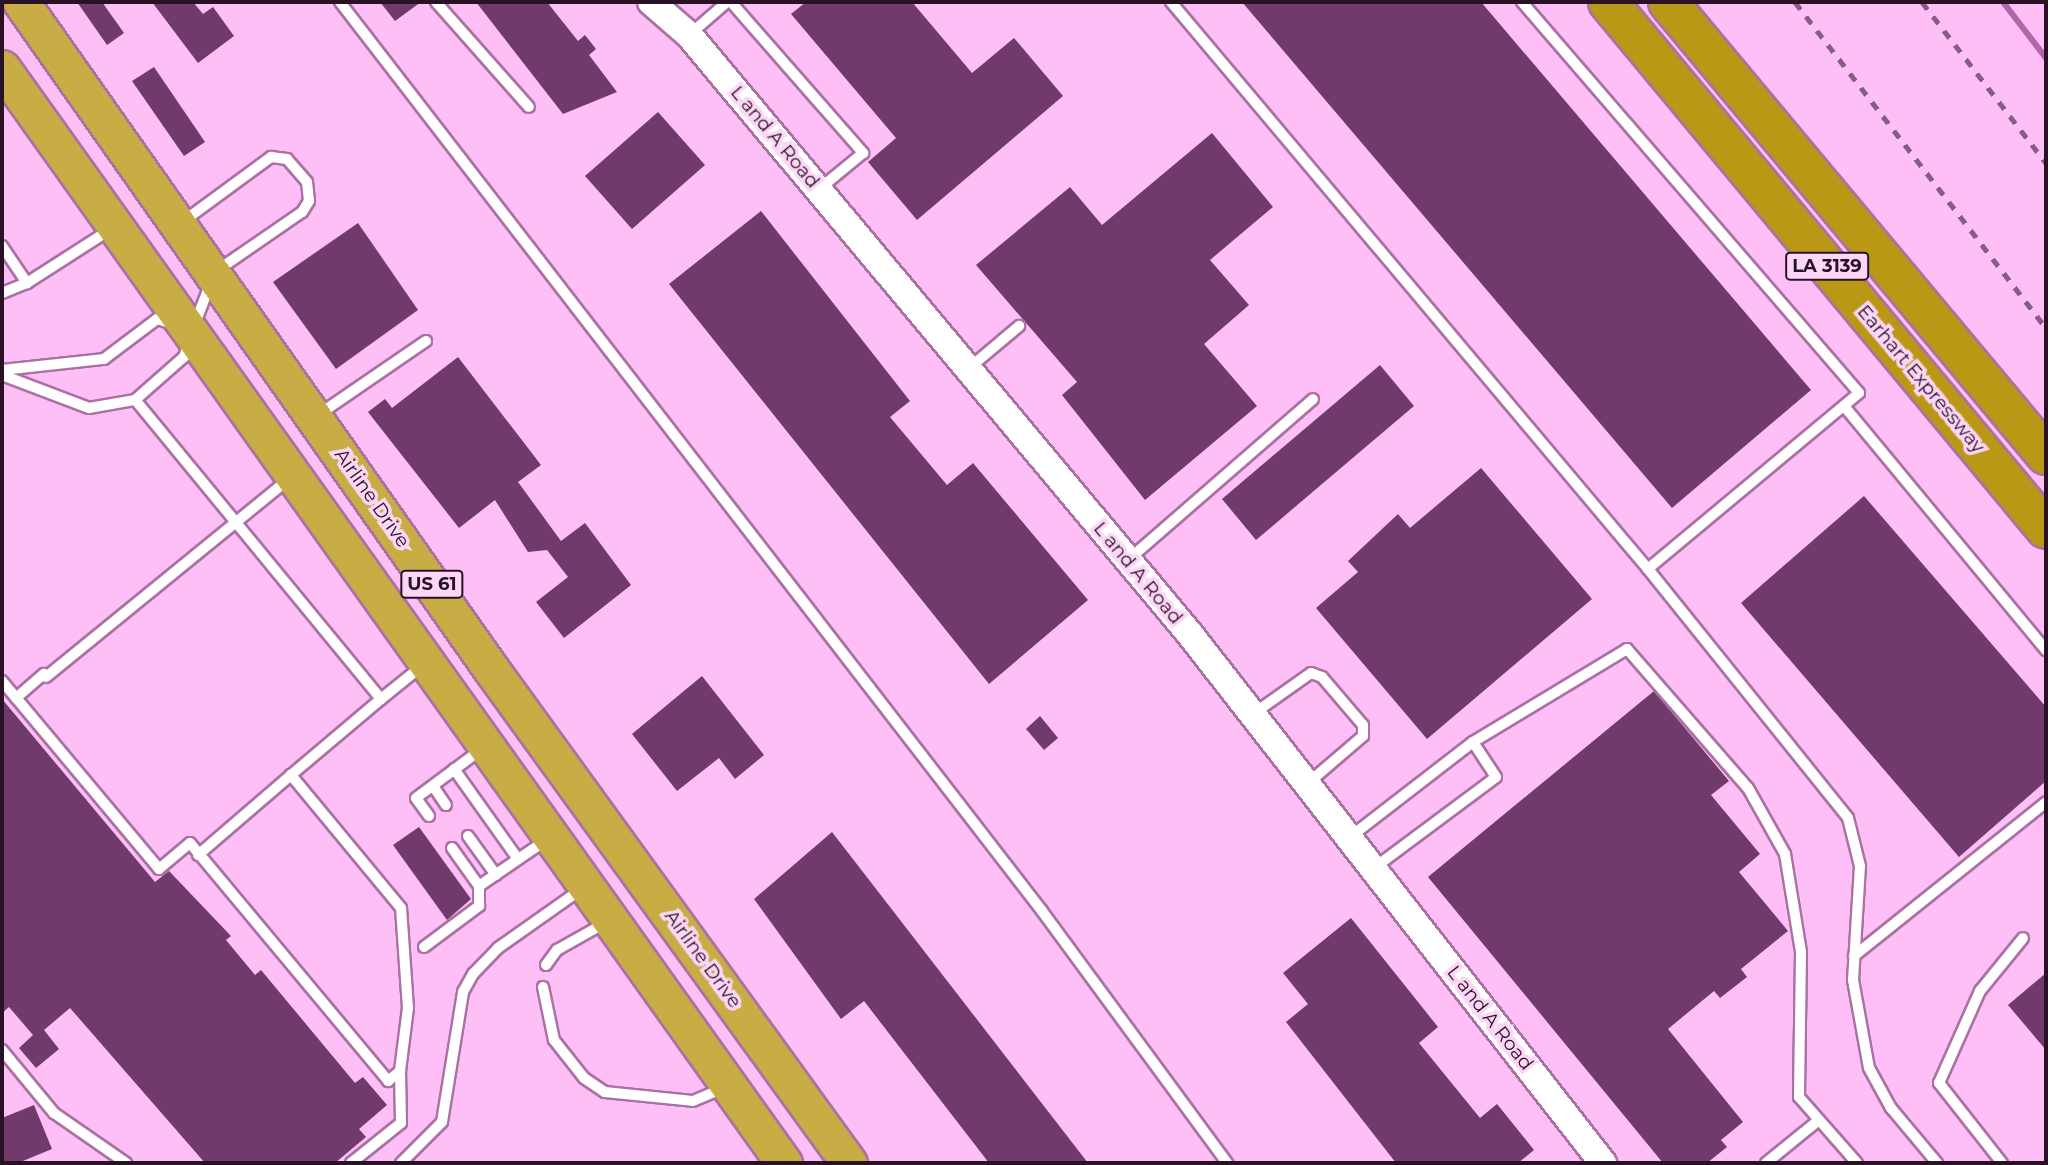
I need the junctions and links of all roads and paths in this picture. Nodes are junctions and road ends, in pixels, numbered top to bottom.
1 (21, 2) edge
2 (340, 2) edge
3 (436, 2) edge
4 (651, 2) edge
5 (729, 2) edge
6 (1171, 2) edge
7 (1522, 2) edge
8 (1608, 2) edge
9 (1668, 2) edge
10 (689, 35) junction
11 (2, 68) edge
12 (529, 107) dead end
13 (818, 190) junction
14 (180, 224) junction
15 (116, 226) junction
16 (2, 246) edge
17 (215, 272) junction
18 (27, 283) junction
19 (2, 293) edge
20 (1019, 326) dead end
21 (192, 330) junction
22 (426, 341) dead end
23 (968, 369) junction
24 (2, 373) edge
25 (135, 400) junction
26 (1313, 400) dead end
27 (1844, 406) junction
28 (316, 417) junction
29 (2046, 454) edge
30 (292, 476) junction
31 (234, 522) junction
32 (2046, 529) edge
33 (1128, 560) junction
34 (1648, 569) junction
35 (2046, 650) edge
36 (425, 664) junction
37 (2, 681) edge
38 (16, 698) junction
39 (381, 699) junction
40 (1252, 715) junction
41 (1473, 742) junction
42 (485, 747) junction
43 (454, 769) junction
44 (291, 775) junction
45 (1307, 784) junction
46 (433, 786) junction
47 (579, 789) junction
48 (2046, 802) edge
49 (446, 804) dead end
50 (429, 817) dead end
51 (543, 828) junction
52 (468, 836) dead end
53 (1349, 837) junction
54 (452, 848) dead end
55 (198, 855) junction
56 (518, 859) junction
57 (1374, 868) junction
58 (496, 875) junction
59 (480, 886) junction
60 (585, 886) junction
61 (609, 920) junction
62 (2024, 937) dead end
63 (424, 947) dead end
64 (1854, 956) junction
65 (546, 965) dead end
66 (543, 987) dead end
67 (2, 1050) edge
68 (400, 1071) junction
69 (728, 1085) junction
70 (1819, 1120) junction
71 (1853, 1162) edge
72 (126, 1163) edge
73 (351, 1163) edge
74 (401, 1163) edge
75 (784, 1163) edge
76 (849, 1163) edge
77 (1227, 1163) edge
78 (1602, 1163) edge
79 (1766, 1163) edge
80 (1937, 1163) edge
81 (2002, 1163) edge

1 - 14 highway, Airline Drive / US 61
2 - 77 lane
3 - 12 lane
4 - 10 street, L and A Road
5 - 10 lane
5 - 13 lane
6 - 34 lane
7 - 27 lane
8 - 32 highway, Earhart Expressway / LA 3139
9 - 29 highway, LA 3139
10 - 13 street, L and A Road
11 - 15 highway, US 61
13 - 23 street, L and A Road
14 - 17 highway, Airline Drive / US 61
14 - 17 lane
15 - 18 lane
15 - 21 highway, US 61
16 - 18 lane
17 - 21 lane
17 - 28 highway, Airline Drive / US 61
18 - 19 lane
20 - 23 lane
21 - 24 lane
21 - 25 lane
21 - 30 highway, US 61
22 - 28 lane
23 - 33 street, L and A Road
24 - 25 lane
25 - 31 lane
26 - 33 lane
27 - 34 lane
27 - 35 lane
28 - 47 highway, Airline Drive / US 61
30 - 31 lane
30 - 36 highway, US 61
31 - 38 lane
31 - 39 lane
33 - 40 street, L and A Road
34 - 64 lane
36 - 39 lane
36 - 42 highway, US 61
37 - 38 lane
38 - 55 lane
39 - 44 lane
40 - 45 street, L and A Road
40 - 45 lane
41 - 53 lane
41 - 57 lane
41 - 70 lane
42 - 43 lane
42 - 51 highway, US 61
43 - 46 lane
43 - 56 lane
44 - 55 lane
44 - 68 lane
45 - 53 street, L and A Road
46 - 49 lane
46 - 50 lane
47 - 51 highway
47 - 76 highway, Airline Drive / US 61
48 - 64 lane
51 - 56 lane
51 - 60 highway, US 61
52 - 58 lane
53 - 57 street, L and A Road
54 - 59 lane
55 - 68 lane
56 - 58 lane
57 - 78 street, L and A Road
58 - 59 lane
59 - 63 lane
60 - 61 highway, US 61
60 - 74 lane
61 - 65 lane
61 - 69 highway, US 61
62 - 81 lane
64 - 80 lane
66 - 69 lane
67 - 72 lane
68 - 73 lane
69 - 75 highway, US 61
70 - 71 lane
70 - 79 lane

